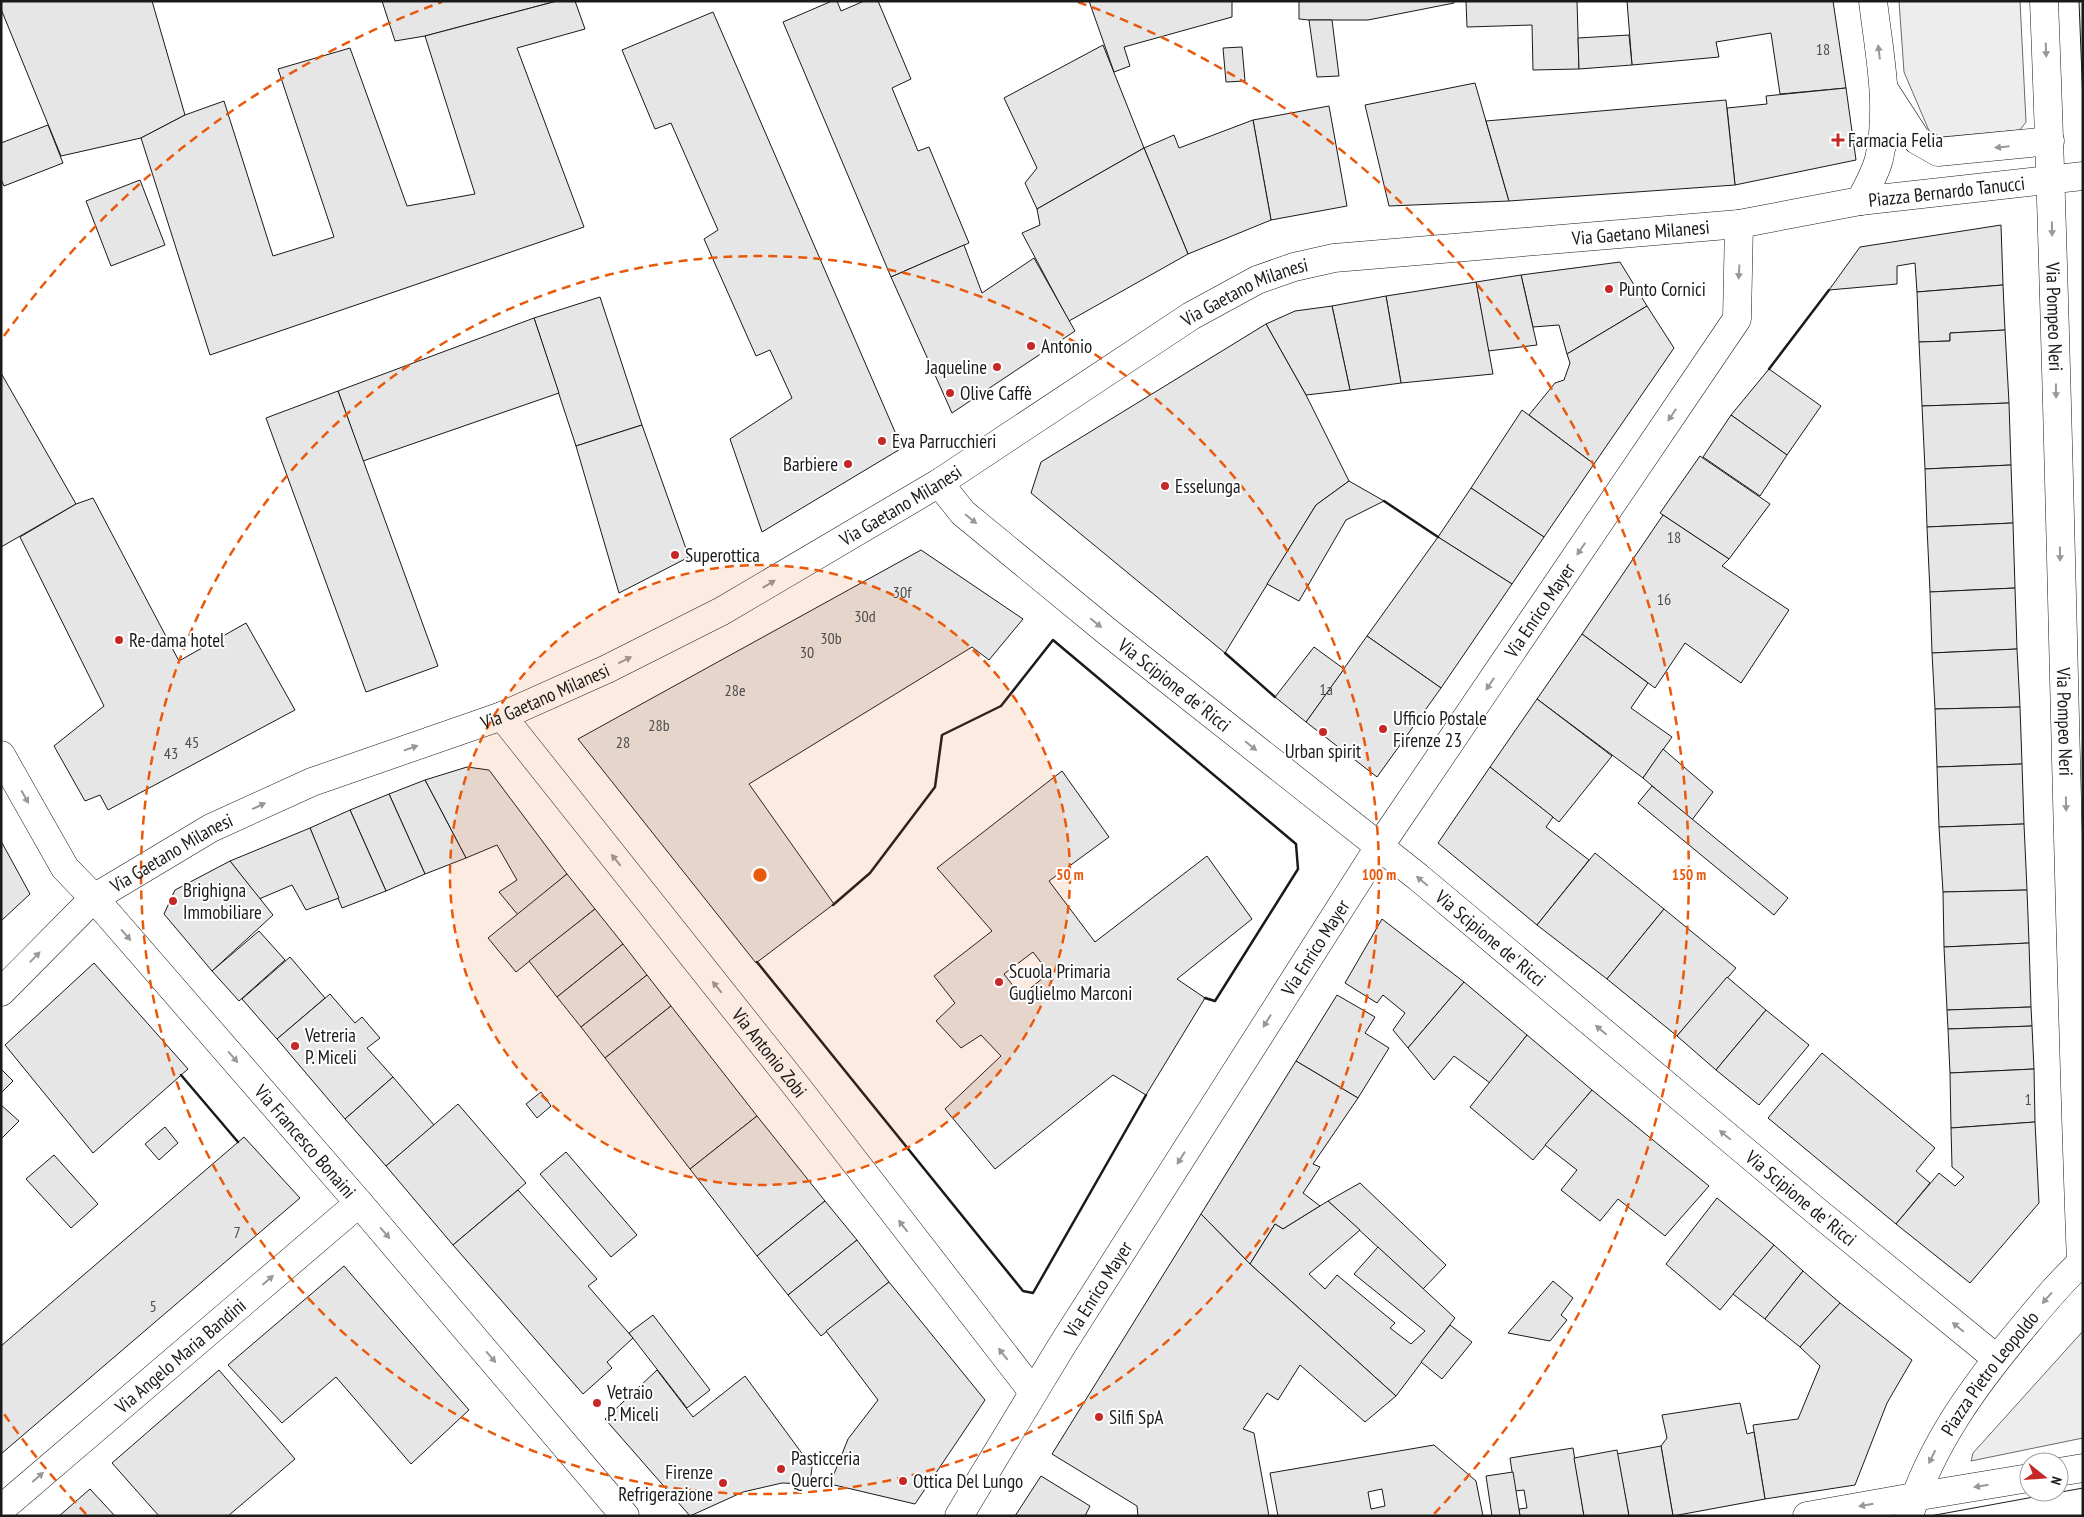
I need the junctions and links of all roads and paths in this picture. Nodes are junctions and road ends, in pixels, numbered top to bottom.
1 (1873, 1) edge
2 (2044, 1) edge
3 (1884, 88) junction
4 (2050, 141) junction
5 (2083, 176) edge
6 (2052, 180) junction
7 (1860, 201) junction
8 (1739, 224) junction
9 (939, 483) junction
10 (502, 716) junction
11 (1, 755) edge
12 (1379, 847) junction
13 (94, 898) junction
14 (1, 992) edge
15 (359, 1203) junction
16 (2082, 1262) edge
17 (1996, 1358) junction
18 (1033, 1392) junction
19 (2083, 1468) edge
20 (2069, 1470) edge
21 (2019, 1480) edge
22 (1911, 1506) edge
23 (1, 1509) edge
24 (625, 1516) edge
25 (959, 1516) edge
26 (1807, 1516) edge

3 -> 1 street, Piazza Bernardo Tanucci
2 -> 4 street, Piazza Bernardo Tanucci
4 -> 3 street, Piazza Bernardo Tanucci
3 - 7 street, Piazza Bernardo Tanucci
4 - 6 street, Piazza Bernardo Tanucci
5 - 6 street
6 - 7 street, Piazza Bernardo Tanucci
6 -> 16 street, Via Pompeo Neri
7 - 8 street, Via Gaetano Milanesi
8 - 9 street, Via Gaetano Milanesi
8 -> 12 street, Via Enrico Mayer
10 -> 9 street, Via Gaetano Milanesi
9 -> 12 street, Via Scipione de' Ricci
13 -> 10 street, Via Gaetano Milanesi
18 -> 10 street, Via Antonio Zobi
11 -> 13 street, Via Francesco Bonaini
17 -> 12 street, Via Scipione de' Ricci
12 -> 18 street, Via Enrico Mayer
14 -> 13 street, Via Gaetano Milanesi
13 -> 15 street, Via Francesco Bonaini
23 -> 15 street, Via Angelo Maria Bandini
15 -> 24 street, Via Francesco Bonaini
16 -> 17 street, Piazza Pietro Leopoldo
17 -> 22 street, Piazza Pietro Leopoldo
18 - 25 street, Via Enrico Mayer
19 - 20 street
21 -> 22 street
22 -> 26 street

